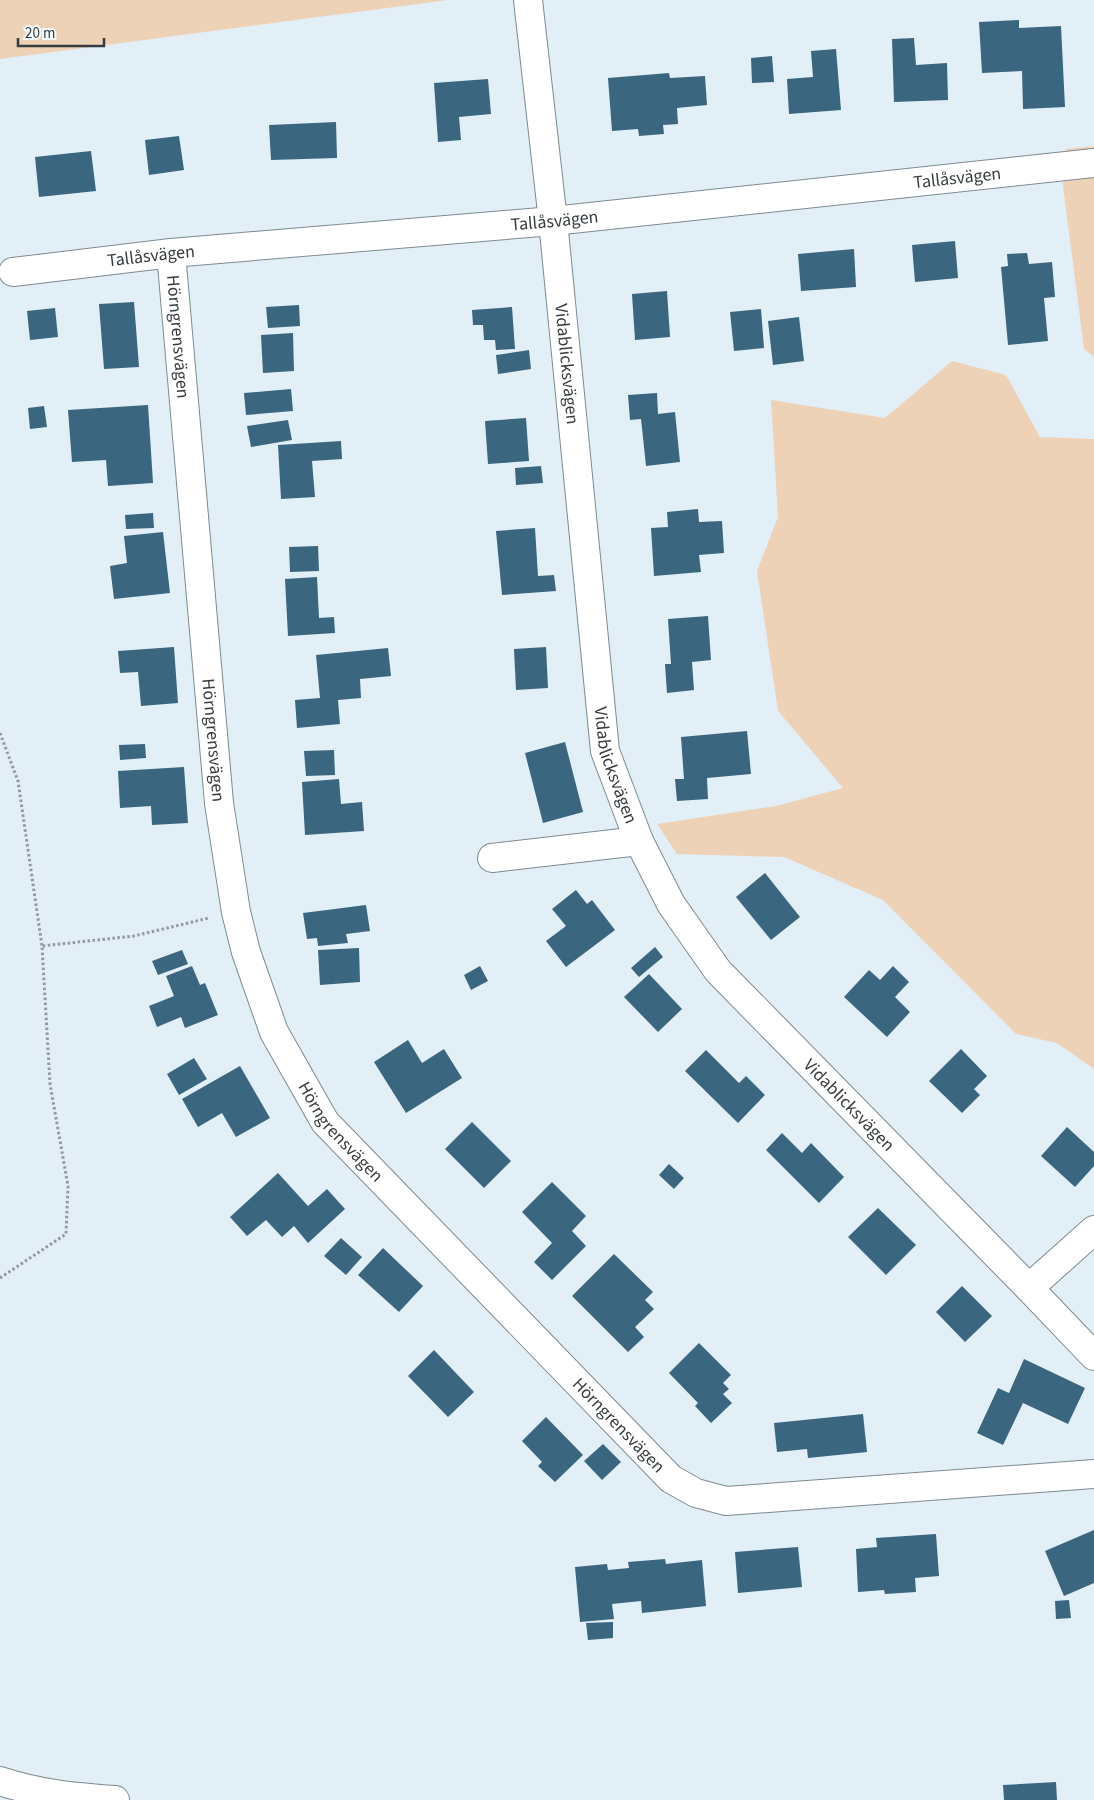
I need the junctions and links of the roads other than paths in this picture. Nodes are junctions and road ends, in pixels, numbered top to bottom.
1 (528, 0) edge
2 (1094, 163) edge
3 (552, 221) junction
4 (172, 253) junction
5 (13, 272) dead end
6 (639, 841) junction
7 (492, 858) dead end
8 (1094, 1230) edge
9 (1029, 1288) junction
10 (1094, 1356) edge
11 (1094, 1474) edge
12 (0, 1781) edge
13 (115, 1800) edge

1 - 3 street, Vidablicksvägen
2 - 3 street, Tallåsvägen
3 - 4 street, Tallåsvägen
3 - 6 street, Vidablicksvägen
4 - 5 street, Tallåsvägen
4 - 11 street, Hörngrensvägen
6 - 7 street
6 - 9 street, Vidablicksvägen
8 - 9 street
9 - 10 street, Vidablicksvägen
12 - 13 street

